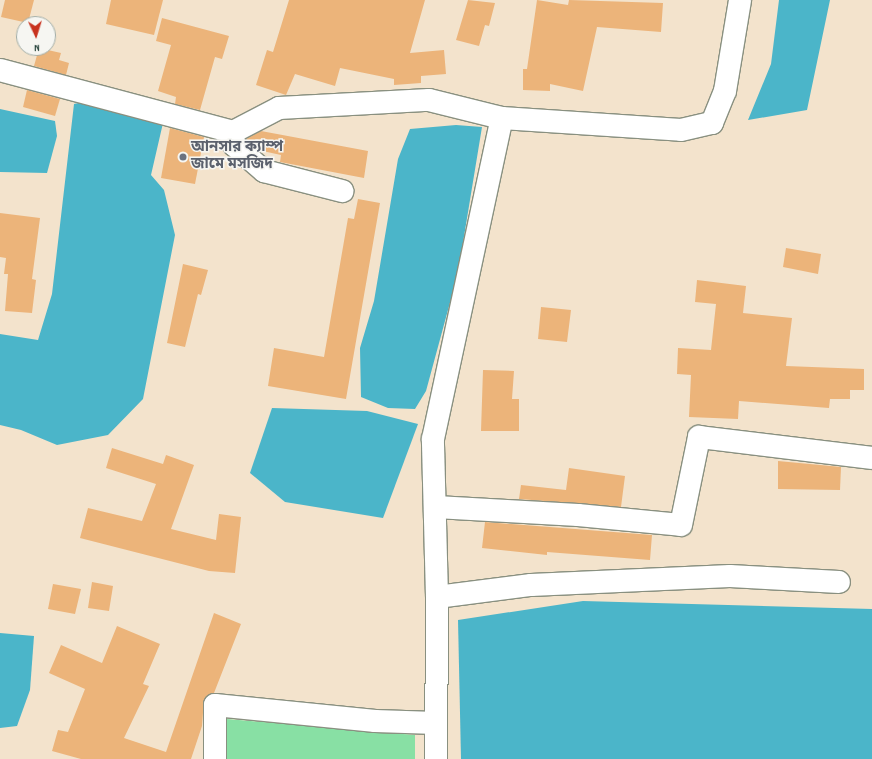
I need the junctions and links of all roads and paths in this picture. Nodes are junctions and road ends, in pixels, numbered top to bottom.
1 (740, 0) edge
2 (0, 70) edge
3 (502, 118) junction
4 (233, 132) junction
5 (342, 191) dead end
6 (872, 458) edge
7 (436, 507) junction
8 (839, 582) dead end
9 (437, 597) junction
10 (436, 723) junction
11 (215, 759) edge
12 (436, 759) edge

1 - 3 street
2 - 4 street
3 - 4 street
3 - 7 street
4 - 5 street
6 - 7 street
7 - 9 street
8 - 9 street
9 - 10 street
10 - 11 street
10 - 12 street

